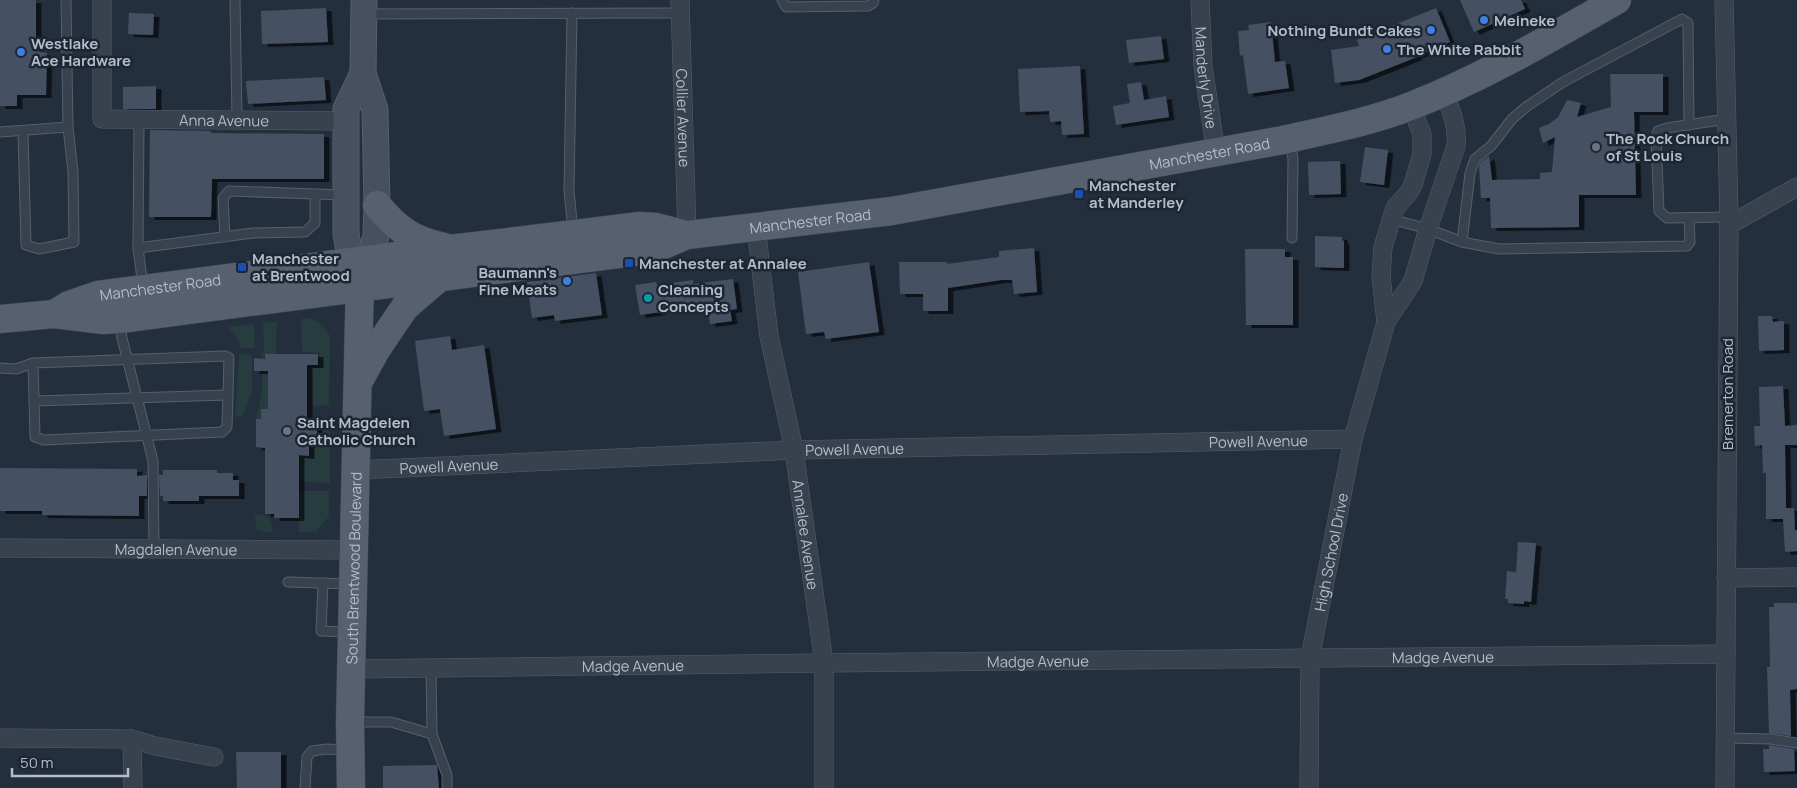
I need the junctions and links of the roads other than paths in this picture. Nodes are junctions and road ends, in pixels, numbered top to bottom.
1 (66, 0) edge
2 (102, 0) edge
3 (235, 0) edge
4 (874, 0) edge
5 (1200, 0) edge
6 (1617, 0) edge
7 (1724, 0) edge
8 (784, 3) edge
9 (826, 3) edge
10 (680, 6) edge
11 (364, 7) edge
12 (572, 13) junction
13 (363, 73) junction
14 (1444, 92) junction
15 (1410, 106) junction
16 (139, 119) junction
17 (237, 120) junction
18 (1727, 120) junction
19 (346, 121) junction
20 (1689, 125) junction
21 (68, 127) junction
22 (23, 131) junction
23 (0, 132) edge
24 (1289, 139) junction
25 (1216, 153) junction
26 (1797, 187) edge
27 (315, 194) junction
28 (346, 195) junction
29 (377, 205) junction
30 (1391, 218) junction
31 (1689, 218) junction
32 (1729, 221) junction
33 (756, 226) junction
34 (1428, 229) junction
35 (574, 235) junction
36 (687, 235) junction
37 (225, 237) junction
38 (1292, 238) dead end
39 (1462, 242) junction
40 (138, 248) junction
41 (450, 249) junction
42 (361, 261) junction
43 (440, 277) junction
44 (360, 288) junction
45 (143, 289) junction
46 (54, 314) junction
47 (0, 319) edge
48 (120, 319) junction
49 (1386, 322) junction
50 (128, 358) junction
51 (32, 363) junction
52 (0, 368) edge
53 (358, 382) junction
54 (228, 395) junction
55 (138, 398) junction
56 (34, 401) junction
57 (147, 436) junction
58 (1352, 439) junction
59 (794, 450) junction
60 (357, 470) junction
61 (0, 548) edge
62 (154, 549) junction
63 (354, 550) junction
64 (1797, 577) edge
65 (1726, 578) junction
66 (288, 582) dead end
67 (323, 583) junction
68 (353, 584) junction
69 (352, 632) junction
70 (1726, 654) junction
71 (1310, 658) junction
72 (824, 662) junction
73 (431, 668) junction
74 (352, 669) junction
75 (350, 722) junction
76 (432, 734) junction
77 (0, 738) edge
78 (1725, 738) junction
79 (132, 739) junction
80 (1797, 742) edge
81 (350, 750) junction
82 (214, 757) dead end
83 (133, 788) edge
84 (305, 788) edge
85 (351, 788) edge
86 (447, 788) edge
87 (824, 788) edge
88 (1309, 788) edge
89 (1725, 788) edge

1 - 21 lane
2 - 16 street, Anna Avenue
3 - 17 lane
4 - 9 lane
5 - 25 street, Manderly Drive
6 - 14 main road, Manchester Road
7 - 18 street, Bremerton Road
8 - 9 lane
10 - 12 lane
10 - 36 street, Collier Avenue
11 - 12 lane
11 - 13 main road, South Brentwood Boulevard
12 - 35 lane
13 - 19 main road, South Brentwood Boulevard
13 - 29 main road, South Brentwood Boulevard
14 - 15 main road, Manchester Road
14 - 34 street, High School Drive
15 - 24 main road, Manchester Road
15 - 30 street, High School Drive
16 - 17 street, Anna Avenue
16 - 40 lane
17 - 19 street, Anna Avenue
18 - 20 lane
18 - 32 street, Bremerton Road
19 - 28 main road, South Brentwood Boulevard
20 - 31 lane
20 - 39 lane
21 - 22 lane
21 - 22 lane
22 - 23 lane
24 - 25 main road, Manchester Road
24 - 38 lane
25 - 33 main road, Manchester Road
26 - 32 street
27 - 28 lane
27 - 37 lane
27 - 37 lane
28 - 42 main road, South Brentwood Boulevard
29 - 41 main road
29 - 42 main road, South Brentwood Boulevard
30 - 34 lane
30 - 49 street, High School Drive
31 - 32 lane
31 - 39 lane
32 - 65 street, Bremerton Road
33 - 36 main road, Manchester Road
33 - 59 street, Annalee Avenue
34 - 39 lane
34 - 49 street, High School Drive
35 - 36 main road, Manchester Road
35 - 41 main road, Manchester Road
36 - 43 main road, Manchester Road
37 - 40 lane
40 - 45 lane
41 - 42 main road, Manchester Road
42 - 44 main road, South Brentwood Boulevard
42 - 45 main road, Manchester Road
43 - 44 main road, Manchester Road
43 - 53 main road
44 - 48 main road, Manchester Road
44 - 53 main road, South Brentwood Boulevard
45 - 46 main road, Manchester Road
46 - 47 main road, Manchester Road
46 - 48 main road, Manchester Road
48 - 50 lane
49 - 58 street, High School Drive
50 - 51 lane
50 - 54 lane
50 - 55 lane
51 - 52 lane
51 - 56 lane
53 - 60 main road, South Brentwood Boulevard
54 - 55 lane
54 - 57 lane
55 - 56 lane
55 - 57 lane
56 - 57 lane
57 - 62 lane
58 - 59 street, Powell Avenue
58 - 71 street, High School Drive
59 - 60 street, Powell Avenue
59 - 72 street, Annalee Avenue
60 - 63 main road, South Brentwood Boulevard
61 - 62 street, Magdalen Avenue
62 - 63 street, Magdalen Avenue
63 - 68 main road, South Brentwood Boulevard
64 - 65 street
65 - 70 street, Bremerton Road
66 - 67 lane
67 - 68 lane
67 - 69 lane
68 - 69 main road, South Brentwood Boulevard
69 - 74 main road, South Brentwood Boulevard
70 - 71 street, Madge Avenue
70 - 78 street, Bremerton Road
71 - 72 street, Madge Avenue
71 - 88 street, High School Drive
72 - 73 street, Madge Avenue
72 - 87 street, Annalee Avenue
73 - 74 street, Madge Avenue
73 - 76 lane
74 - 75 main road, South Brentwood Boulevard
75 - 76 lane
75 - 81 main road, South Brentwood Boulevard
76 - 86 lane
77 - 79 street
78 - 80 lane
78 - 89 street, Bremerton Road
79 - 82 street
79 - 83 street
81 - 84 lane
81 - 85 main road, South Brentwood Boulevard

